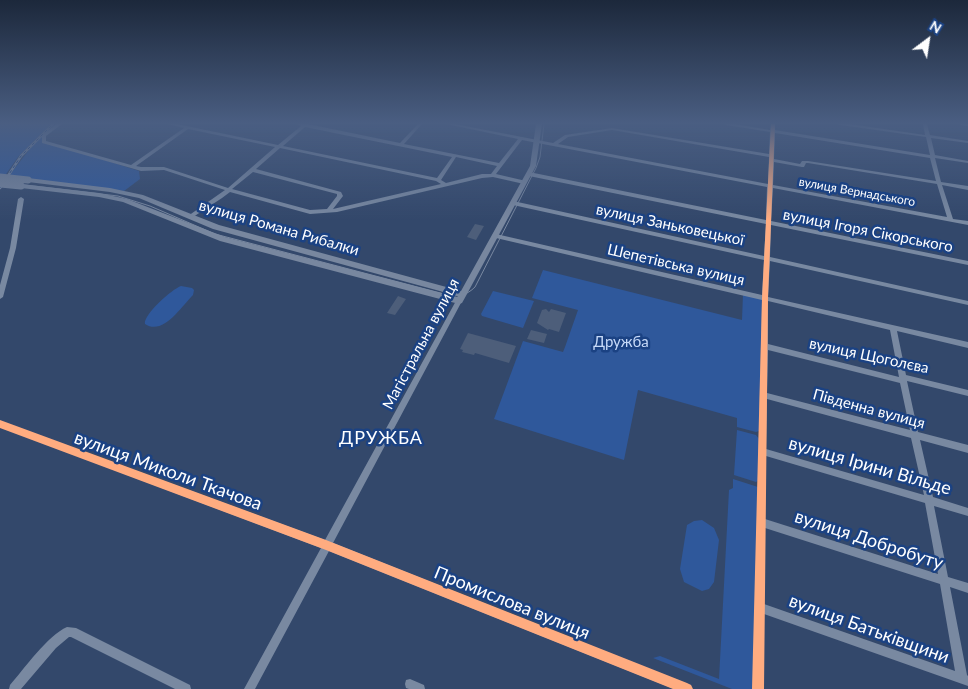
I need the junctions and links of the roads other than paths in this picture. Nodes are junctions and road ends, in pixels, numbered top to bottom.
1 (93, 156) edge
2 (147, 156) edge
3 (268, 156) edge
4 (319, 156) edge
5 (454, 156) joint
6 (508, 156) edge
7 (535, 156) edge
8 (616, 156) edge
9 (761, 156) edge
10 (932, 156) joint
11 (771, 158) junction
12 (968, 162) edge
13 (501, 165) junction
14 (131, 167) junction
15 (252, 170) junction
16 (529, 174) junction
17 (493, 175) junction
18 (0, 177) edge
19 (438, 180) junction
20 (524, 182) junction
21 (0, 184) edge
22 (939, 184) junction
23 (446, 185) junction
24 (769, 186) junction
25 (968, 188) edge
26 (229, 190) junction
27 (21, 199) dead end
28 (513, 203) junction
29 (328, 211) junction
30 (190, 217) junction
31 (951, 220) junction
32 (968, 222) edge
33 (767, 223) junction
34 (496, 236) junction
35 (766, 259) junction
36 (968, 263) edge
37 (0, 297) edge
38 (461, 297) junction
39 (765, 298) junction
40 (968, 303) edge
41 (893, 328) junction
42 (968, 345) edge
43 (764, 346) junction
44 (903, 379) junction
45 (968, 393) edge
46 (763, 395) junction
47 (0, 424) edge
48 (915, 435) junction
49 (968, 449) edge
50 (762, 451) junction
51 (929, 500) junction
52 (968, 512) edge
53 (761, 522) junction
54 (326, 546) junction
55 (944, 581) junction
56 (968, 588) edge
57 (759, 606) junction
58 (965, 680) edge
59 (410, 684) dead end
60 (14, 689) edge
61 (186, 689) edge
62 (249, 689) edge
63 (420, 689) edge
64 (687, 689) edge
65 (758, 689) edge

1 - 14 street
2 - 14 street
3 - 15 street
4 - 19 street
5 - 13 street
5 - 19 street
6 - 13 street
7 - 16 main road, Магістральна вулиця
8 - 24 street, вулиця Вернадського
9 - 11 street
10 - 12 street
10 - 22 street
11 - 22 street
11 - 24 street
13 - 17 street
14 - 26 street
15 - 26 street
15 - 29 street
16 - 20 main road, Магістральна вулиця
16 - 33 street, вулиця Ігоря Сікорського
17 - 20 street
17 - 23 street
18 - 30 main road, вулиця Романа Рибалки, bridge
19 - 23 street
20 - 28 main road, Магістральна вулиця
21 - 38 main road, вулиця Романа Рибалки, bridge
22 - 25 street
22 - 31 street
23 - 29 street
24 - 31 street, вулиця Вернадського
24 - 33 street
26 - 29 street
26 - 30 street
27 - 37 street
28 - 34 main road, Магістральна вулиця
28 - 35 street, вулиця Заньковецької
30 - 38 main road, вулиця Романа Рибалки
31 - 32 street, вулиця Вернадського
33 - 35 street
33 - 36 street, вулиця Ігоря Сікорського
34 - 38 main road, Магістральна вулиця
34 - 39 street, Шепетівська вулиця
35 - 39 street
35 - 40 street, вулиця Заньковецької
38 - 54 street, Магістральна вулиця
39 - 41 street, Шепетівська вулиця
39 - 43 street
41 - 42 street, Шепетівська вулиця
41 - 44 street
43 - 44 street, вулиця Щоголєва
43 - 46 street
44 - 45 street, вулиця Щоголєва
44 - 48 street
46 - 48 street, Південна вулиця
46 - 50 street
47 - 54 street, вулиця Миколи Ткачова
48 - 49 street, Південна вулиця
48 - 51 street
50 - 51 street, вулиця Ірини Вільде
50 - 53 street
51 - 52 street, вулиця Ірини Вільде
51 - 55 street
53 - 55 street, вулиця Добробуту
53 - 57 street
54 - 62 street, Магістральна вулиця
54 - 64 street, Промислова вулиця
55 - 56 street, вулиця Добробуту
55 - 58 street
57 - 58 street, вулиця Батьківщини
57 - 65 street
59 - 63 street
60 - 61 street

